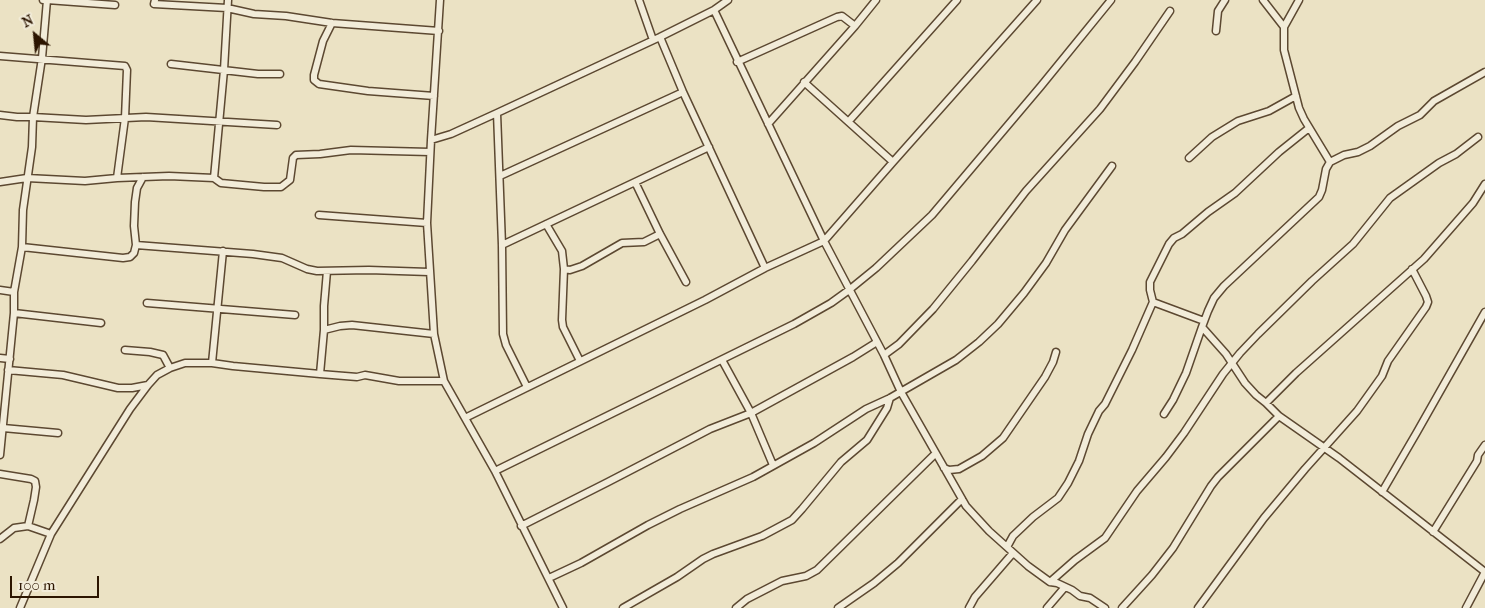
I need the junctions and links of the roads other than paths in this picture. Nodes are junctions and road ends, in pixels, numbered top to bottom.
1 (43, 0) edge
2 (47, 0) edge
3 (155, 0) edge
4 (228, 0) edge
5 (440, 0) edge
6 (639, 0) edge
7 (728, 0) edge
8 (876, 0) edge
9 (957, 0) edge
10 (1037, 0) edge
11 (1111, 0) edge
12 (1225, 0) edge
13 (1263, 0) edge
14 (1299, 0) edge
15 (115, 5) dead end
16 (227, 8) junction
17 (714, 10) junction
18 (1170, 11) dead end
19 (332, 23) junction
20 (855, 26) junction
21 (1284, 27) junction
22 (439, 31) junction
23 (1216, 32) dead end
24 (656, 39) junction
25 (0, 56) edge
26 (42, 58) junction
27 (737, 62) junction
28 (170, 64) dead end
29 (224, 70) junction
30 (1485, 72) edge
31 (280, 74) dead end
32 (804, 82) junction
33 (683, 92) junction
34 (434, 96) junction
35 (1296, 96) junction
36 (497, 114) junction
37 (0, 115) edge
38 (34, 116) junction
39 (125, 118) junction
40 (849, 121) junction
41 (219, 122) junction
42 (768, 124) junction
43 (277, 125) dead end
44 (1309, 128) junction
45 (1478, 137) dead end
46 (431, 140) junction
47 (709, 148) junction
48 (430, 152) junction
49 (1189, 158) dead end
50 (893, 162) junction
51 (1330, 162) junction
52 (1112, 166) dead end
53 (500, 176) junction
54 (143, 177) junction
55 (27, 178) junction
56 (118, 178) junction
57 (214, 178) junction
58 (0, 182) edge
59 (635, 182) junction
60 (1485, 184) edge
61 (319, 215) dead end
62 (427, 223) junction
63 (546, 224) junction
64 (660, 234) junction
65 (824, 241) junction
66 (136, 245) junction
67 (502, 245) junction
68 (22, 247) junction
69 (224, 251) junction
70 (765, 268) junction
71 (564, 269) junction
72 (1412, 269) junction
73 (328, 271) junction
74 (429, 272) junction
75 (686, 282) dead end
76 (0, 290) edge
77 (849, 290) junction
78 (14, 292) junction
79 (1153, 302) junction
80 (147, 303) dead end
81 (218, 309) junction
82 (1485, 312) edge
83 (14, 313) junction
84 (295, 315) dead end
85 (101, 323) dead end
86 (1203, 324) junction
87 (324, 330) junction
88 (434, 334) junction
89 (877, 342) junction
90 (125, 350) dead end
91 (1056, 352) dead end
92 (884, 355) junction
93 (0, 358) edge
94 (10, 359) junction
95 (722, 360) junction
96 (212, 362) junction
97 (580, 362) junction
98 (1233, 363) junction
99 (170, 368) junction
100 (8, 370) junction
101 (320, 374) junction
102 (444, 381) junction
103 (148, 385) junction
104 (527, 387) junction
105 (901, 392) junction
106 (890, 398) junction
107 (1266, 403) junction
108 (751, 413) junction
109 (1164, 414) dead end
110 (2, 416) edge
111 (1279, 416) junction
112 (465, 418) junction
113 (3, 428) junction
114 (58, 433) dead end
115 (1485, 444) edge
116 (1325, 448) junction
117 (935, 454) junction
118 (0, 455) edge
119 (773, 465) junction
120 (944, 468) junction
121 (495, 471) junction
122 (0, 474) edge
123 (1382, 492) junction
124 (962, 499) junction
125 (28, 526) junction
126 (521, 526) junction
127 (1432, 532) junction
128 (51, 534) junction
129 (2, 536) edge
130 (1007, 547) junction
131 (1013, 553) junction
132 (1485, 572) edge
133 (549, 578) junction
134 (1050, 582) junction
135 (1483, 583) edge
136 (1065, 587) junction
137 (20, 608) edge
138 (563, 608) edge
139 (623, 608) edge
140 (736, 608) edge
141 (838, 608) edge
142 (969, 608) edge
143 (1047, 608) edge
144 (1105, 608) edge
145 (1122, 608) edge
146 (1198, 608) edge
147 (1466, 608) edge

1 - 2 street
2 - 15 street
2 - 26 street
3 - 16 street
4 - 16 street
5 - 22 street
6 - 24 street
7 - 17 street
8 - 20 street
9 - 40 street
10 - 50 street
11 - 77 street
12 - 23 street
13 - 21 street
14 - 21 street
16 - 19 street
16 - 29 street
17 - 24 street
17 - 27 street
18 - 92 street
19 - 22 street
19 - 34 street
20 - 27 street
20 - 32 street
21 - 35 street
22 - 34 street
24 - 33 street
24 - 36 street
25 - 26 street
26 - 38 street
26 - 39 street
27 - 42 street
28 - 29 street
29 - 31 street
29 - 41 street
30 - 51 street
32 - 40 street
32 - 42 street
33 - 47 street
33 - 53 street
34 - 46 street
35 - 44 street
35 - 49 street
36 - 46 street
36 - 53 street
37 - 38 street
38 - 39 street
38 - 55 street
39 - 41 street
39 - 56 street
40 - 50 street
41 - 43 street
41 - 57 street
42 - 65 street
44 - 51 street
44 - 79 street
45 - 98 street
46 - 48 street
47 - 59 street
47 - 70 street
48 - 57 street
48 - 62 street
50 - 65 street
51 - 86 street
52 - 105 street
53 - 67 street
54 - 56 street
54 - 57 street
54 - 66 street
55 - 56 street
55 - 58 street
55 - 68 street
59 - 63 street
59 - 64 street
60 - 72 street
61 - 62 street
62 - 74 street
63 - 67 street
63 - 71 street
64 - 71 street
64 - 75 street
65 - 70 street
65 - 77 street
66 - 68 street
66 - 69 street
67 - 104 street
68 - 78 street
69 - 73 street
69 - 81 street
70 - 97 street
71 - 97 street
72 - 107 street
72 - 116 street
73 - 74 street
73 - 87 street
74 - 88 street
76 - 78 street
77 - 89 street
77 - 95 street
78 - 83 street
79 - 86 street
79 - 130 street
80 - 81 street
81 - 84 street
81 - 96 street
82 - 123 street
83 - 85 street
83 - 94 street
86 - 98 street
86 - 109 street
87 - 88 street
87 - 101 street
88 - 102 street
89 - 92 street
89 - 108 street
90 - 99 street
91 - 120 street
92 - 105 street
93 - 94 street
94 - 100 street
95 - 108 street
95 - 121 street
96 - 99 street
96 - 101 street
97 - 104 street
98 - 107 street
98 - 134 street
99 - 103 street
100 - 103 street
100 - 110 street
101 - 102 street
102 - 112 street
103 - 128 street
104 - 112 street
105 - 106 street
105 - 117 street
106 - 119 street
106 - 139 street
107 - 111 street
108 - 119 street
108 - 126 street
110 - 113 street
111 - 116 street
111 - 145 street
112 - 121 street
113 - 114 street
113 - 118 street
115 - 127 street
116 - 123 street
116 - 146 street
117 - 120 street
117 - 140 street
119 - 133 street
120 - 124 street
121 - 126 street
122 - 125 street
123 - 127 street
124 - 130 street
124 - 141 street
125 - 128 street
125 - 129 street
126 - 133 street
127 - 132 street
128 - 137 street
130 - 131 street
131 - 134 street
131 - 142 street
132 - 135 street
133 - 138 street
134 - 136 street
135 - 147 street
136 - 143 street
136 - 144 street

